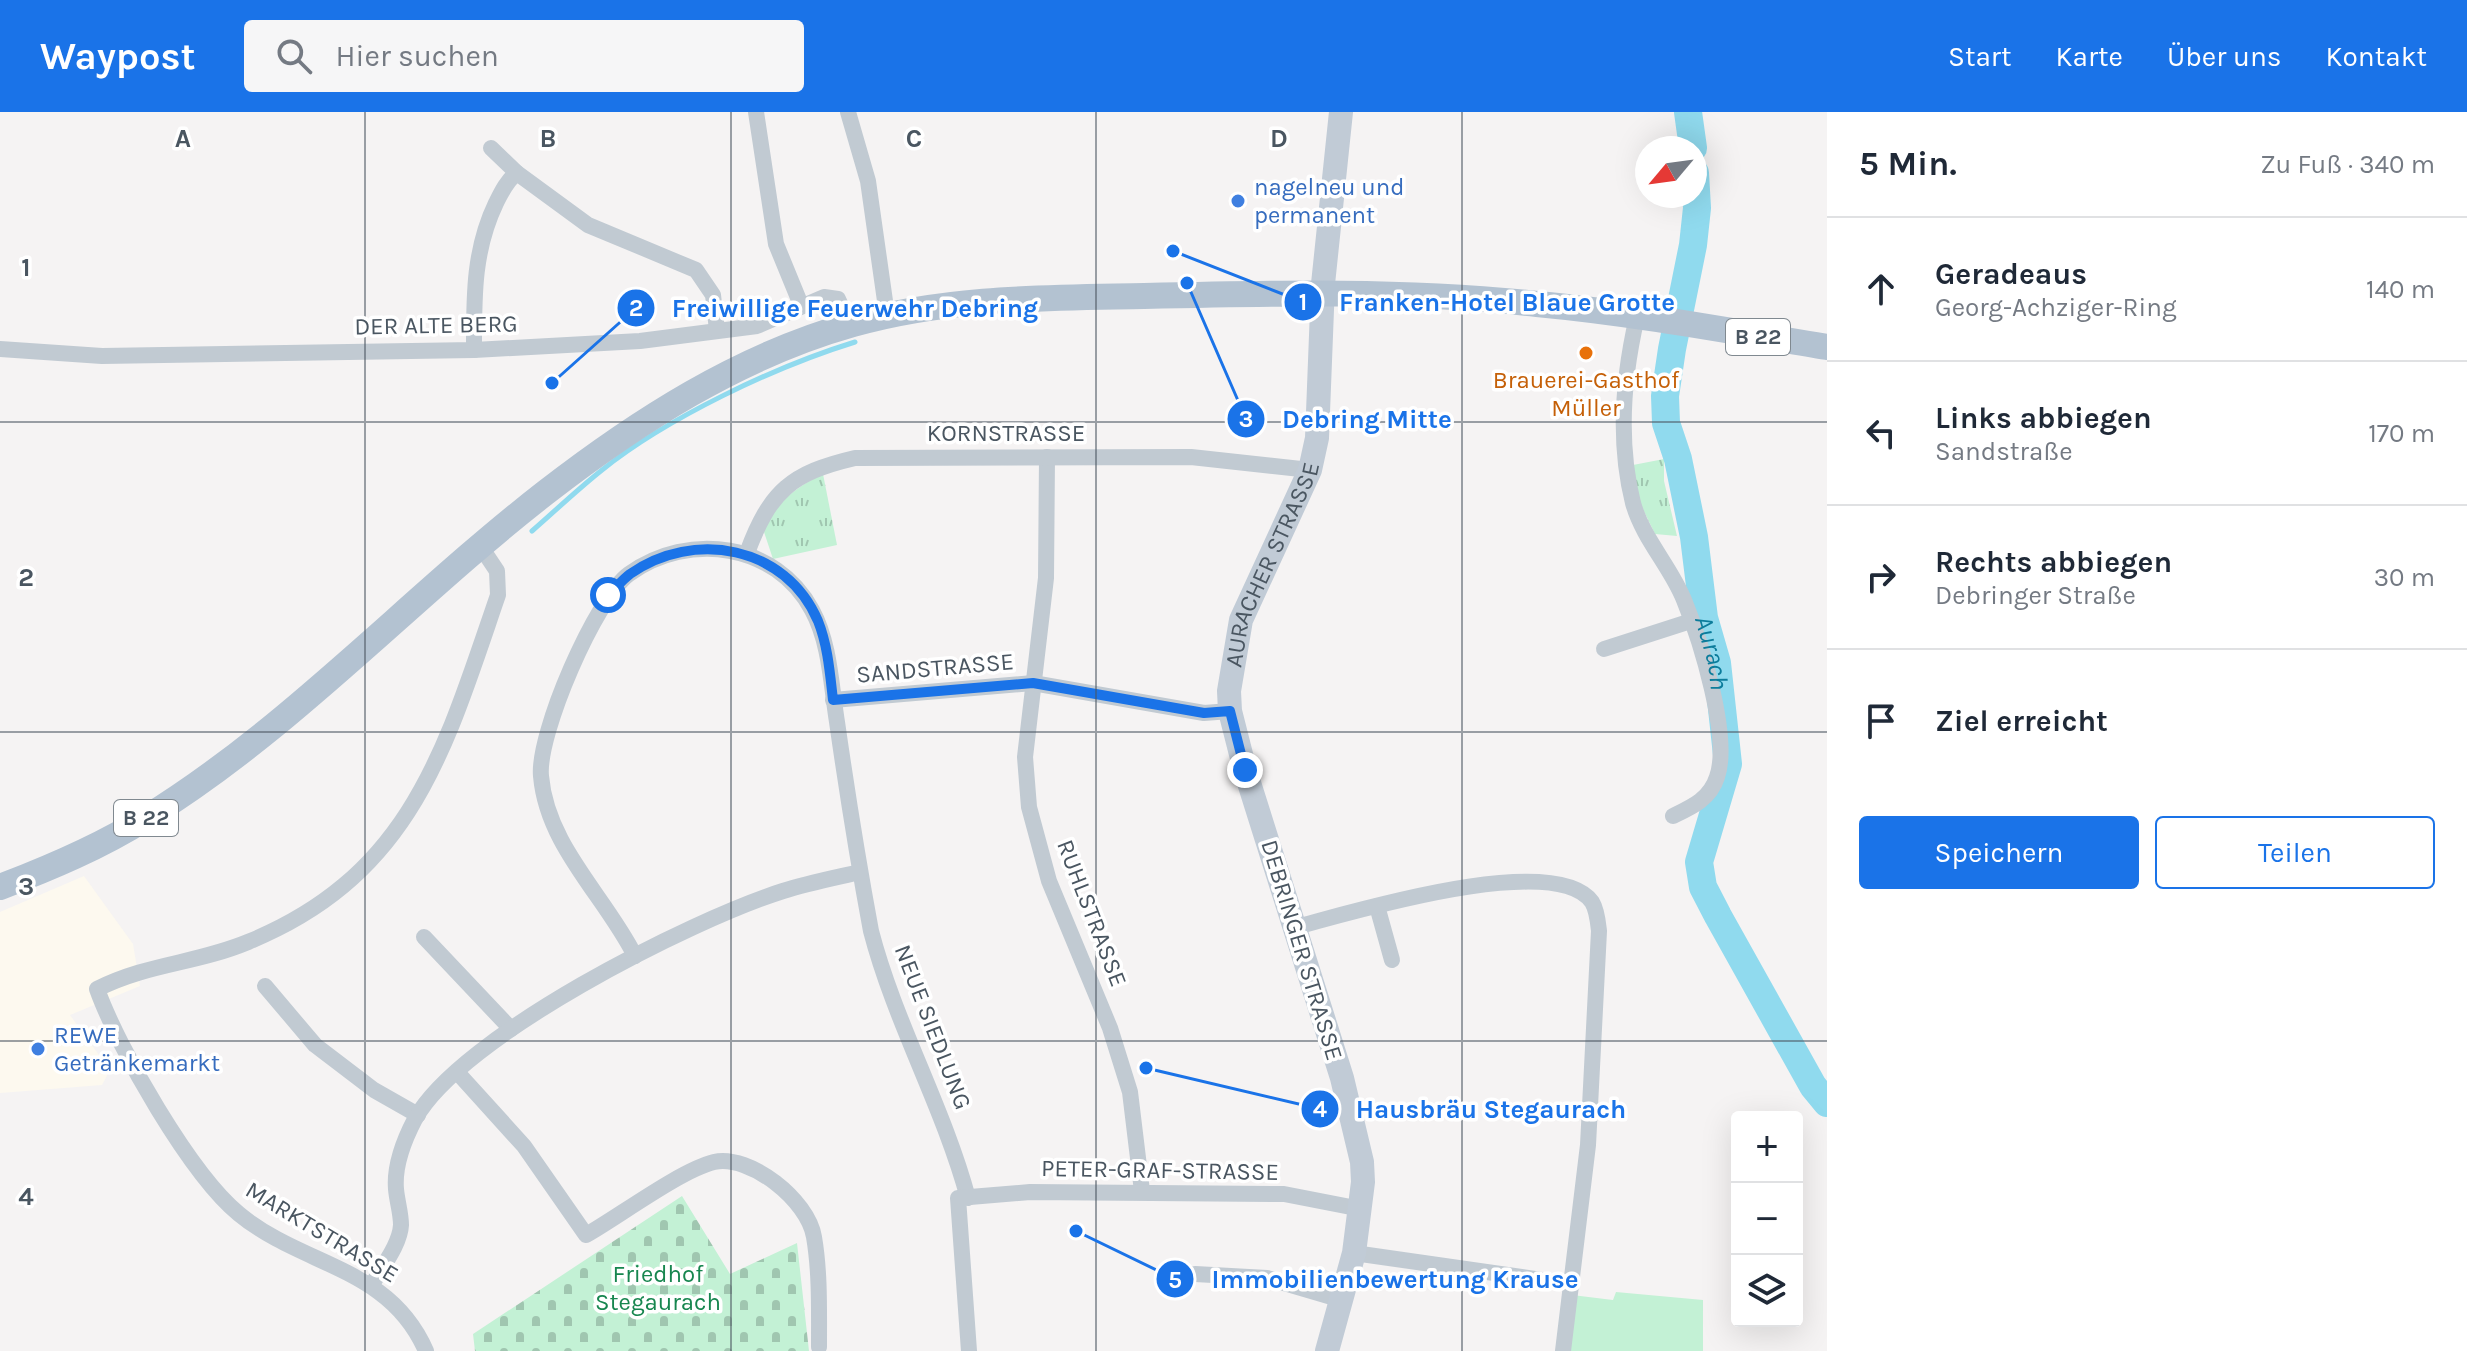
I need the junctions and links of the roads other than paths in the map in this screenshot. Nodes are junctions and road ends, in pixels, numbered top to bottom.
1 (756, 112) edge
2 (848, 112) edge
3 (1341, 112) edge
4 (491, 148) dead end
5 (517, 173) junction
6 (1323, 296) junction
7 (801, 305) junction
8 (887, 315) junction
9 (1646, 318) junction
10 (850, 325) junction
11 (717, 330) junction
12 (1823, 347) edge
13 (0, 349) edge
14 (474, 350) junction
15 (1047, 457) junction
16 (1310, 470) junction
17 (481, 547) junction
18 (747, 553) junction
19 (1691, 621) junction
20 (1604, 649) dead end
21 (1033, 683) junction
22 (833, 700) junction
23 (1230, 701) junction
24 (1673, 816) dead end
25 (860, 872) junction
26 (0, 887) edge
27 (1377, 906) junction
28 (1296, 927) junction
29 (424, 937) dead end
30 (635, 956) junction
31 (1392, 960) dead end
32 (265, 986) dead end
33 (511, 1029) junction
34 (457, 1072) junction
35 (418, 1115) junction
36 (1142, 1191) junction
37 (963, 1198) junction
38 (1361, 1209) junction
39 (1354, 1253) junction
40 (1195, 1274) dead end
41 (1570, 1284) junction
42 (372, 1285) junction
43 (1342, 1300) junction
44 (819, 1347) dead end
45 (426, 1351) edge
46 (969, 1351) edge
47 (1327, 1351) edge
48 (1563, 1351) edge

1 - 7 street
2 - 8 street
3 - 6 street, AURACHER STRASSE
4 - 5 street
5 - 11 street
5 - 14 street
6 - 8 main road, B 22
6 - 9 main road, B 22
6 - 16 street, AURACHER STRASSE
7 - 10 street, DER ALTE BERG
7 - 11 street, DER ALTE BERG
8 - 10 main road, B 22
9 - 12 main road, B 22
9 - 19 street
10 - 17 main road, B 22
11 - 14 street, DER ALTE BERG
13 - 14 street, DER ALTE BERG
15 - 16 street, KORNSTRASSE
15 - 18 street, KORNSTRASSE
15 - 21 street, RUHLSTRASSE
16 - 23 street, AURACHER STRASSE
17 - 26 main road, B 22
17 - 42 street, MARKTSTRASSE
18 - 22 street, NEUE SIEDLUNG
18 - 30 street
19 - 20 street
19 - 24 street
21 - 22 street, SANDSTRASSE
21 - 23 street, SANDSTRASSE
21 - 36 street, RUHLSTRASSE
22 - 25 street, NEUE SIEDLUNG
23 - 28 street, DEBRINGER STRASSE
25 - 30 street
25 - 37 street, NEUE SIEDLUNG
27 - 28 street
27 - 31 street
27 - 41 street
28 - 38 street, DEBRINGER STRASSE
29 - 33 street
30 - 33 street
32 - 35 street
33 - 34 street
34 - 35 street
34 - 44 street
35 - 42 street
36 - 37 street, PETER-GRAF-STRASSE
36 - 38 street, PETER-GRAF-STRASSE
37 - 46 street, NEUE SIEDLUNG
38 - 39 street, DEBRINGER STRASSE
39 - 41 street
39 - 43 street, DEBRINGER STRASSE
40 - 43 street
41 - 48 street
42 - 45 street, MARKTSTRASSE
43 - 47 street, DEBRINGER STRASSE

